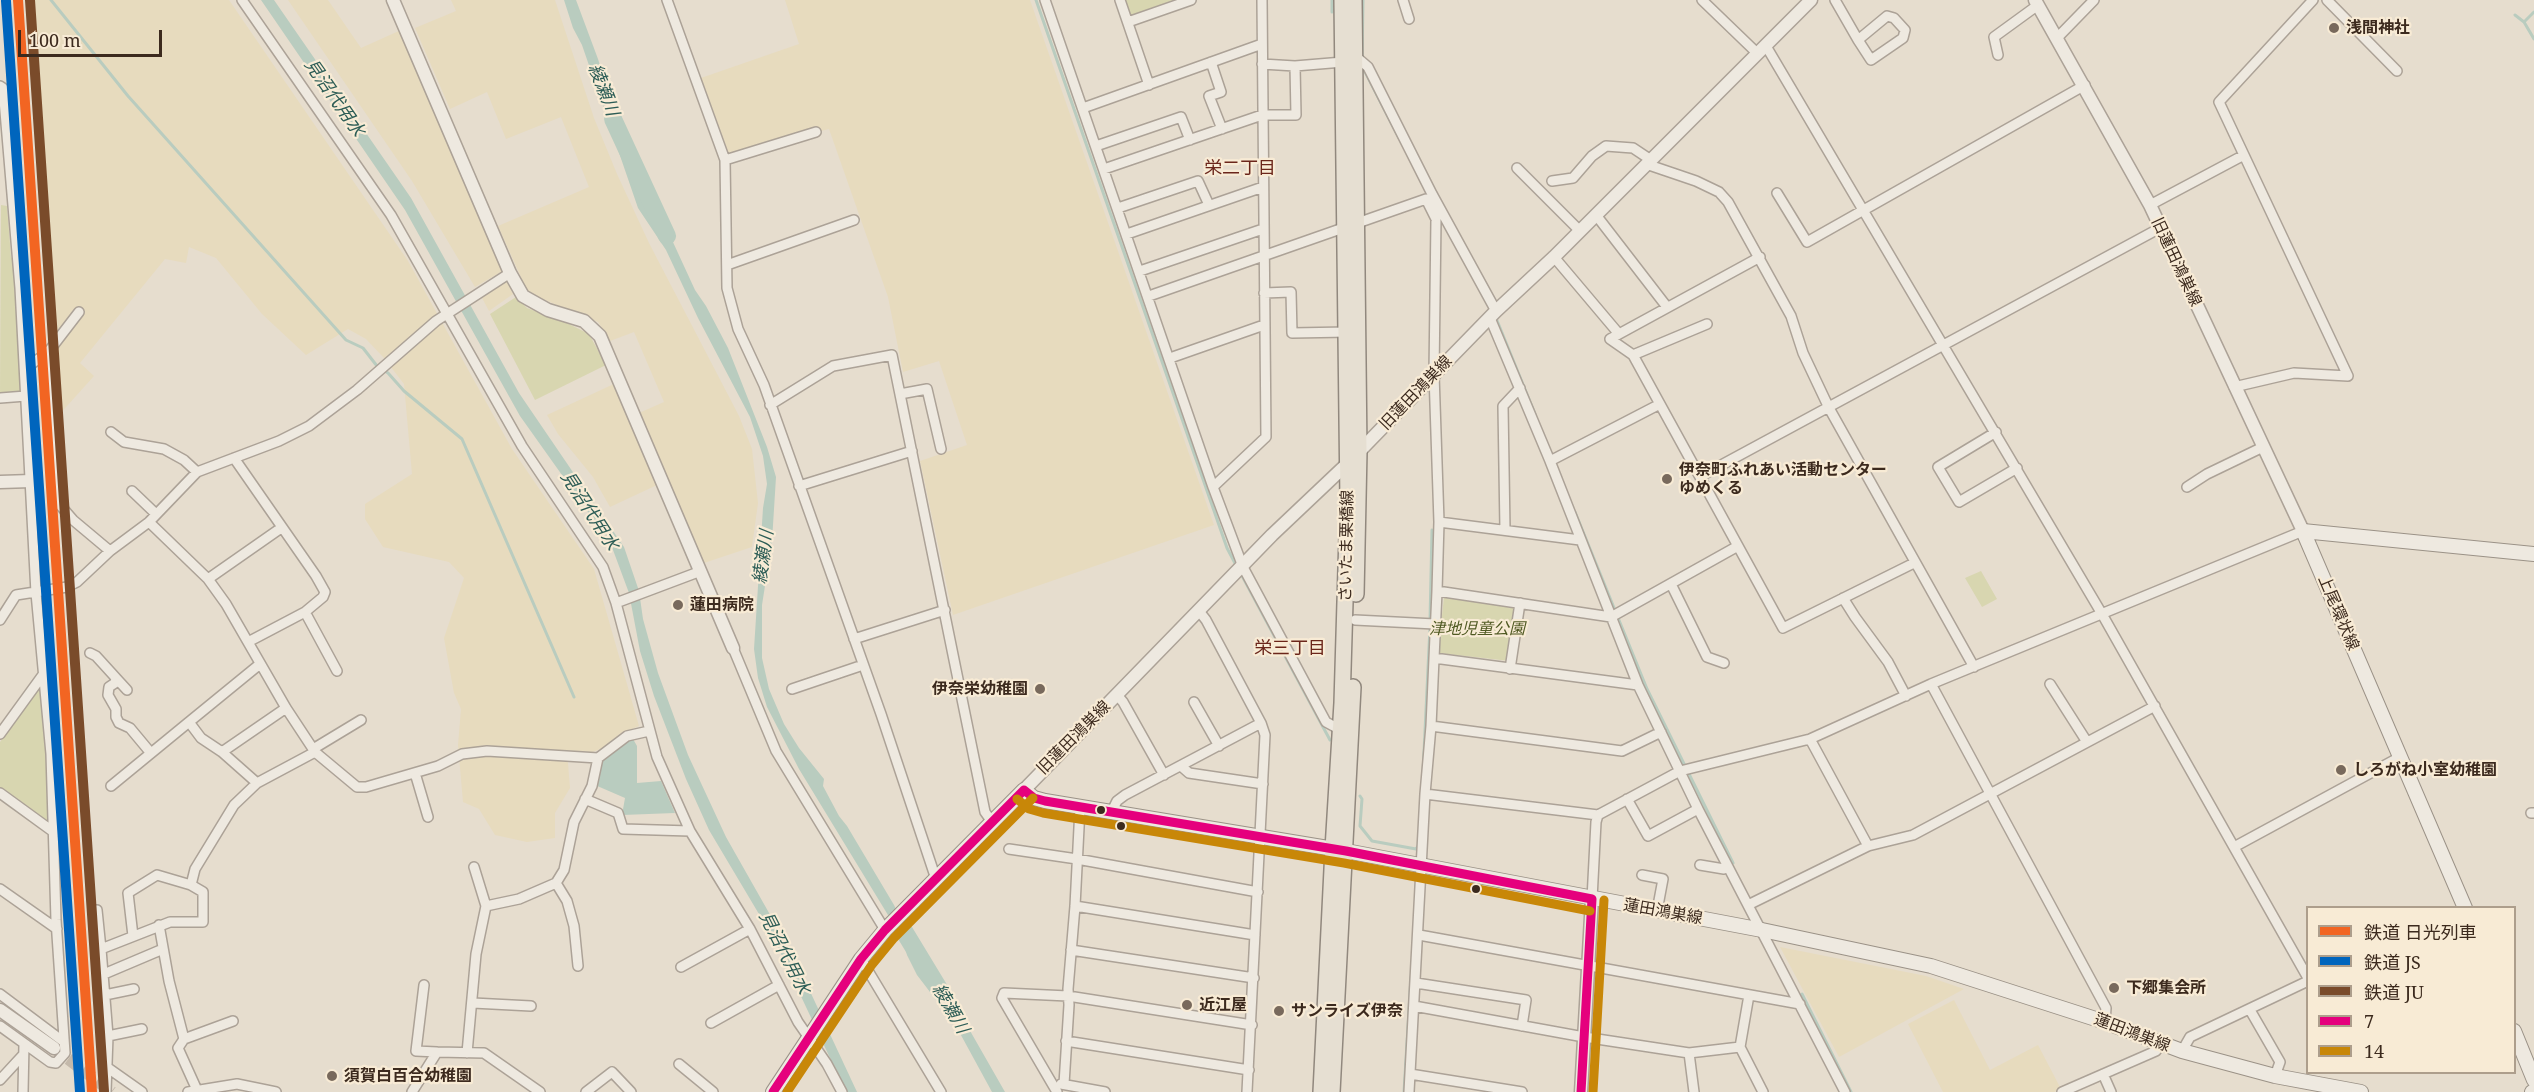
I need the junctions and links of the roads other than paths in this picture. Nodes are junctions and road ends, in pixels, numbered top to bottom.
1 (243, 0) edge
2 (393, 0) edge
3 (667, 0) edge
4 (1045, 0) edge
5 (1120, 0) edge
6 (1191, 0) edge
7 (1262, 0) edge
8 (1342, 0) edge
9 (1354, 0) edge
10 (1403, 0) edge
11 (1702, 0) edge
12 (1811, 0) edge
13 (1835, 0) edge
14 (2094, 0) edge
15 (2313, 0) edge
16 (2327, 0) edge
17 (2037, 2) edge
18 (1409, 19) dead end
19 (1128, 22) junction
20 (2058, 37) junction
21 (1858, 40) junction
22 (1262, 44) junction
23 (1761, 49) junction
24 (1998, 56) dead end
25 (1349, 59) junction
26 (1212, 62) junction
27 (1262, 64) junction
28 (1295, 66) junction
29 (2397, 71) dead end
30 (1149, 85) junction
31 (2085, 85) junction
32 (0, 86) edge
33 (1083, 108) junction
34 (1262, 115) junction
35 (1222, 129) junction
36 (816, 132) dead end
37 (1191, 140) junction
38 (1096, 146) junction
39 (2244, 155) junction
40 (724, 160) junction
41 (1649, 162) junction
42 (1517, 168) dead end
43 (1104, 169) junction
44 (0, 181) edge
45 (1552, 181) dead end
46 (1263, 187) junction
47 (10, 192) junction
48 (1777, 193) dead end
49 (0, 199) edge
50 (1209, 205) junction
51 (2150, 205) junction
52 (1434, 206) junction
53 (1118, 208) junction
54 (1863, 209) junction
55 (1596, 214) junction
56 (854, 220) dead end
57 (1352, 224) junction
58 (2160, 228) junction
59 (1263, 229) junction
60 (1580, 231) junction
61 (1127, 234) junction
62 (1264, 255) junction
63 (1554, 257) junction
64 (1760, 257) junction
65 (727, 265) junction
66 (1140, 271) junction
67 (510, 273) junction
68 (1264, 293) junction
69 (1149, 296) junction
70 (1667, 307) junction
71 (79, 312) dead end
72 (446, 314) junction
73 (1493, 314) junction
74 (1707, 324) dead end
75 (1264, 325) junction
76 (1352, 332) junction
77 (1619, 334) junction
78 (1944, 345) junction
79 (49, 351) junction
80 (1633, 355) junction
81 (1170, 358) junction
82 (25, 369) junction
83 (1434, 374) junction
84 (2235, 387) junction
85 (1520, 388) junction
86 (900, 394) junction
87 (26, 396) junction
88 (0, 398) edge
89 (1660, 404) junction
90 (770, 405) junction
91 (1829, 408) junction
92 (111, 432) dead end
93 (1996, 432) junction
94 (2263, 447) junction
95 (941, 449) dead end
96 (912, 451) junction
97 (1359, 451) junction
98 (234, 458) junction
99 (1550, 461) junction
100 (1347, 464) junction
101 (2017, 468) junction
102 (197, 472) junction
103 (1701, 476) junction
104 (31, 481) junction
105 (0, 482) edge
106 (799, 486) junction
107 (2187, 487) dead end
108 (1213, 488) junction
109 (132, 491) dead end
110 (152, 518) junction
111 (1439, 522) junction
112 (281, 528) junction
113 (1505, 530) junction
114 (2303, 531) junction
115 (1580, 540) junction
116 (1738, 546) junction
117 (110, 551) junction
118 (2534, 554) edge
119 (1914, 562) junction
120 (701, 571) junction
121 (1239, 571) junction
122 (208, 579) junction
123 (1671, 584) junction
124 (1437, 591) junction
125 (36, 593) junction
126 (1844, 598) junction
127 (616, 603) junction
128 (1520, 603) junction
129 (945, 610) junction
130 (1199, 611) junction
131 (304, 612) junction
132 (2102, 614) junction
133 (1611, 617) junction
134 (0, 620) edge
135 (1355, 620) junction
136 (1435, 624) junction
137 (854, 639) junction
138 (248, 642) junction
139 (733, 648) joint
140 (90, 653) dead end
141 (1434, 658) junction
142 (1724, 663) dead end
143 (260, 664) junction
144 (863, 665) junction
145 (1974, 667) junction
146 (1510, 669) junction
147 (337, 671) dead end
148 (45, 672) junction
149 (116, 678) junction
150 (1930, 684) junction
151 (2050, 684) dead end
152 (1638, 685) junction
153 (792, 689) dead end
154 (128, 690) dead end
155 (1117, 695) junction
156 (1906, 696) junction
157 (1194, 702) dead end
158 (2155, 706) junction
159 (286, 708) junction
160 (361, 720) dead end
161 (189, 722) junction
162 (1261, 723) junction
163 (1431, 726) junction
164 (1339, 729) junction
165 (649, 731) junction
166 (1661, 732) junction
167 (0, 734) edge
168 (1810, 739) junction
169 (2087, 742) junction
170 (1219, 746) junction
171 (314, 750) junction
172 (150, 752) junction
173 (222, 752) junction
174 (2400, 757) junction
175 (598, 758) junction
176 (1181, 766) junction
177 (1680, 771) junction
178 (415, 773) junction
179 (1164, 775) junction
180 (257, 783) junction
181 (1263, 784) junction
182 (111, 786) dead end
183 (1024, 790) junction
184 (0, 793) edge
185 (1425, 794) junction
186 (1991, 794) junction
187 (585, 799) junction
188 (1628, 799) junction
189 (1080, 808) junction
190 (1698, 809) junction
191 (1111, 813) junction
192 (1598, 815) junction
193 (428, 817) dead end
194 (992, 822) junction
195 (690, 831) junction
196 (55, 833) junction
197 (1260, 837) junction
198 (1868, 846) junction
199 (2234, 847) junction
200 (1009, 849) dead end
201 (1339, 850) junction
202 (1077, 859) junction
203 (1700, 865) dead end
204 (1423, 866) junction
205 (474, 867) dead end
206 (1728, 867) junction
207 (1642, 875) dead end
208 (936, 879) junction
209 (556, 883) junction
210 (191, 885) junction
211 (0, 889) edge
212 (1258, 892) junction
213 (1592, 899) junction
214 (1748, 905) junction
215 (486, 906) junction
216 (1075, 906) junction
217 (2464, 906) edge
218 (96, 910) dead end
219 (1657, 911) junction
220 (159, 925) junction
221 (57, 929) junction
222 (750, 929) junction
223 (887, 929) junction
224 (1762, 930) junction
225 (1255, 935) junction
226 (1419, 935) junction
227 (133, 936) junction
228 (101, 949) junction
229 (163, 949) junction
230 (1071, 950) junction
231 (861, 959) junction
232 (578, 966) dead end
233 (681, 967) dead end
234 (1588, 967) junction
235 (104, 974) junction
236 (1254, 978) junction
237 (2306, 978) edge
238 (2306, 981) edge
239 (1416, 983) junction
240 (424, 985) dead end
241 (779, 985) junction
242 (134, 989) dead end
243 (0, 994) edge
244 (105, 995) junction
245 (1749, 995) junction
246 (1068, 996) junction
247 (473, 1003) junction
248 (1800, 1004) junction
249 (531, 1006) dead end
250 (1414, 1006) junction
251 (0, 1010) edge
252 (2250, 1010) junction
253 (233, 1021) dead end
254 (2105, 1022) junction
255 (711, 1023) dead end
256 (1252, 1025) junction
257 (0, 1026) edge
258 (1522, 1026) junction
259 (142, 1029) dead end
260 (108, 1036) junction
261 (2516, 1036) edge
262 (808, 1037) junction
263 (1584, 1037) junction
264 (184, 1039) junction
265 (1066, 1041) junction
266 (2160, 1044) junction
267 (59, 1045) junction
268 (1740, 1047) junction
269 (24, 1050) junction
270 (2182, 1051) junction
271 (437, 1052) junction
272 (467, 1053) junction
273 (1689, 1053) junction
274 (679, 1064) dead end
275 (108, 1068) junction
276 (1249, 1070) junction
277 (1410, 1074) junction
278 (2103, 1074) junction
279 (2275, 1076) junction
280 (0, 1080) edge
281 (2534, 1080) edge
282 (1064, 1084) junction
283 (2299, 1087) edge
284 (235, 1088) edge
285 (1055, 1089) edge
286 (192, 1091) edge
287 (23, 1092) edge
288 (106, 1092) edge
289 (142, 1092) edge
290 (276, 1092) edge
291 (411, 1092) edge
292 (540, 1092) edge
293 (586, 1092) edge
294 (631, 1092) edge
295 (713, 1092) edge
296 (773, 1092) edge
297 (842, 1092) edge
298 (941, 1092) edge
299 (1105, 1092) edge
300 (1247, 1092) edge
301 (1321, 1092) edge
302 (1332, 1092) edge
303 (1409, 1092) edge
304 (1522, 1092) edge
305 (1581, 1092) edge
306 (1694, 1092) edge
307 (1763, 1092) edge
308 (1845, 1092) edge
309 (2062, 1092) edge
310 (2111, 1092) edge
311 (2361, 1092) edge

1 - 72 street
2 - 67 street
3 - 40 street
4 - 33 street
5 - 19 street
6 - 19 street
7 - 22 street
8 - 25 main road, さいたま栗橋線
9 - 25 main road, さいたま栗橋線
10 - 18 street
11 - 23 street
12 - 23 street, 旧蓮田鴻巣線
13 - 21 street
14 - 20 street
15 - 39 street
16 - 29 street
17 - 20 street, 旧蓮田鴻巣線
17 - 24 street
19 - 30 street
20 - 31 street, 旧蓮田鴻巣線
21 - 21 street
22 - 26 street
22 - 27 street
23 - 41 street, 旧蓮田鴻巣線
23 - 54 street
25 - 28 street
25 - 52 street
25 - 57 main road, さいたま栗橋線
26 - 30 street
26 - 35 street
27 - 28 street
27 - 34 street
28 - 34 street
30 - 33 street
31 - 51 street, 旧蓮田鴻巣線
31 - 54 street
32 - 47 street
33 - 38 street
34 - 35 street
34 - 46 street
35 - 37 street
36 - 40 street
37 - 38 street
37 - 43 street
38 - 43 street
39 - 51 street
39 - 84 street
40 - 65 street
41 - 45 street
41 - 55 street, 旧蓮田鴻巣線
41 - 64 street
42 - 60 street
43 - 53 street
44 - 47 street
46 - 50 street
46 - 59 street
47 - 49 street
47 - 82 street
48 - 54 street
50 - 53 street
50 - 61 street
51 - 58 street, 旧蓮田鴻巣線
52 - 57 street
52 - 73 street
52 - 83 street
53 - 61 street
54 - 78 street
55 - 60 street, 旧蓮田鴻巣線
55 - 70 street
56 - 65 street
57 - 62 street
57 - 76 main road, さいたま栗橋線
58 - 78 street
58 - 84 street, 旧蓮田鴻巣線
59 - 62 street
59 - 66 street
60 - 63 street, 旧蓮田鴻巣線
61 - 66 street
62 - 68 street
62 - 69 street
63 - 73 street, 旧蓮田鴻巣線
63 - 77 street
64 - 70 street
64 - 91 street
65 - 90 street
66 - 69 street
67 - 72 street
67 - 120 street
68 - 75 street
68 - 76 street
69 - 81 street
70 - 77 street
71 - 79 street
72 - 98 street
72 - 127 street
73 - 83 street, 旧蓮田鴻巣線
73 - 85 street
74 - 80 street
75 - 81 street
75 - 108 street
76 - 97 main road, さいたま栗橋線
76 - 100 main road, さいたま栗橋線
77 - 80 street
78 - 91 street
78 - 93 street
79 - 82 street
79 - 117 street
80 - 89 street
81 - 108 street
82 - 87 street
83 - 97 street, 旧蓮田鴻巣線
83 - 111 street
84 - 94 street, 旧蓮田鴻巣線
85 - 99 street
85 - 113 street
86 - 90 street
86 - 95 street
86 - 96 street
87 - 88 street
87 - 104 street
89 - 99 street
89 - 103 street
90 - 106 street
91 - 103 street
91 - 119 street
92 - 102 street
93 - 101 street
93 - 101 street
94 - 107 street
94 - 114 street, 旧蓮田鴻巣線
96 - 106 street
96 - 129 street
97 - 100 street, 旧蓮田鴻巣線
97 - 135 main road, さいたま栗橋線
98 - 102 street
98 - 112 street
99 - 115 street
100 - 121 street, 旧蓮田鴻巣線
100 - 164 main road, さいたま栗橋線
101 - 132 street
102 - 110 street
103 - 116 street
104 - 105 street
104 - 125 street
106 - 137 street
108 - 121 street
109 - 110 street
110 - 117 street
110 - 122 street
111 - 113 street
111 - 124 street
112 - 122 street
112 - 131 street
113 - 115 street
114 - 118 main road
114 - 132 street
114 - 174 main road, 上尾環状線
115 - 133 street
116 - 123 street
116 - 126 street
117 - 125 street
119 - 126 street
119 - 145 street
120 - 127 street
120 - 139 street
121 - 130 street, 旧蓮田鴻巣線
121 - 164 street
122 - 138 street
123 - 133 street
123 - 142 street
124 - 128 street
124 - 136 street
125 - 134 street
125 - 148 street
126 - 156 street
127 - 165 street
128 - 133 street
128 - 146 street
129 - 137 street
129 - 194 street
130 - 155 street, 旧蓮田鴻巣線
130 - 162 street
131 - 138 street
131 - 147 street
132 - 145 street
132 - 158 street
133 - 152 street
135 - 136 street
135 - 201 main road, さいたま栗橋線
136 - 141 street
137 - 144 street
138 - 143 street
139 - 223 street
140 - 149 street
141 - 146 street
141 - 163 street
143 - 159 street
143 - 161 street
144 - 153 street
144 - 208 street
145 - 150 street
146 - 152 street
148 - 167 street
148 - 196 street
149 - 154 street
149 - 172 street
150 - 156 street
150 - 186 street
151 - 169 street
152 - 166 street
155 - 179 street
155 - 183 street, 旧蓮田鴻巣線
156 - 168 street
157 - 170 street
158 - 169 street
158 - 199 street
159 - 171 street
159 - 173 street
160 - 171 street
161 - 172 street
161 - 173 street
162 - 170 street
162 - 181 street
163 - 166 street
163 - 185 street
164 - 201 main road, さいたま栗橋線
165 - 175 street
165 - 195 street
166 - 177 street
168 - 177 street
168 - 198 street
169 - 186 street
170 - 176 street
171 - 178 street
171 - 180 street
172 - 182 street
173 - 180 street
174 - 199 street
174 - 217 main road, 上尾環状線
175 - 178 street
175 - 187 street
176 - 179 street
176 - 181 street
177 - 188 street
177 - 190 street
178 - 193 street
179 - 191 street
180 - 210 street
181 - 197 street
183 - 189 main road, 蓮田鴻巣線
183 - 194 main road
184 - 196 street
185 - 192 street
185 - 204 street
186 - 198 street
186 - 254 street
187 - 195 street
187 - 209 street
188 - 190 street
188 - 192 street
189 - 191 main road, 蓮田鴻巣線
189 - 202 street
190 - 206 street
191 - 197 main road, 蓮田鴻巣線
192 - 213 street
194 - 208 main road
195 - 222 street
196 - 221 street
197 - 201 main road, 蓮田鴻巣線
197 - 212 street
198 - 214 street
199 - 237 street
200 - 202 street
201 - 204 main road, 蓮田鴻巣線
201 - 301 main road, さいたま栗橋線
201 - 302 main road, さいたま栗橋線
202 - 212 street
202 - 216 street
203 - 206 street
204 - 213 main road, 蓮田鴻巣線
204 - 226 street
205 - 215 street
206 - 214 street
207 - 219 street
208 - 223 main road
209 - 215 street
209 - 232 street
210 - 220 street
210 - 227 street
211 - 221 street
212 - 225 street
213 - 219 main road, 蓮田鴻巣線
213 - 234 street
214 - 224 street
215 - 247 street
216 - 225 street
216 - 230 street
218 - 228 street
219 - 224 main road, 蓮田鴻巣線
220 - 227 street
220 - 229 street
221 - 267 street
222 - 233 street
222 - 241 street
223 - 231 main road
224 - 248 street
224 - 254 main road, 蓮田鴻巣線
225 - 236 street
226 - 234 street
226 - 239 street
227 - 228 street
228 - 235 street
229 - 235 street
229 - 264 street
230 - 236 street
230 - 246 street
231 - 262 main road
231 - 298 street
234 - 245 street
234 - 263 street
235 - 244 street
236 - 256 street
238 - 252 street
239 - 250 street
239 - 258 street
240 - 271 street
241 - 255 street
241 - 262 street
242 - 244 street
243 - 267 street
244 - 260 street
245 - 248 street
245 - 268 street
246 - 256 street
246 - 265 street
246 - 285 street
247 - 249 street
247 - 272 street
248 - 308 street
250 - 258 street
250 - 277 street
251 - 267 street
252 - 270 street
252 - 279 street
253 - 264 street
254 - 266 main road, 蓮田鴻巣線
256 - 276 street
257 - 269 street
258 - 263 street
259 - 260 street
260 - 275 street
261 - 281 main road
262 - 296 main road
262 - 297 street
263 - 273 street
263 - 305 street
264 - 286 street
265 - 276 street
265 - 282 street
266 - 270 main road, 蓮田鴻巣線
266 - 278 street
267 - 269 street
268 - 273 street
268 - 307 street
269 - 280 street
269 - 287 street
270 - 279 main road, 蓮田鴻巣線
271 - 272 street
271 - 291 street
272 - 292 street
273 - 306 street
274 - 295 street
275 - 288 street
275 - 289 street
276 - 300 street
277 - 303 street
277 - 304 street
278 - 309 street
278 - 310 street
279 - 283 main road, 蓮田鴻巣線
282 - 285 street
282 - 299 street
283 - 311 main road, 蓮田鴻巣線
284 - 286 street
284 - 290 street
293 - 294 street

